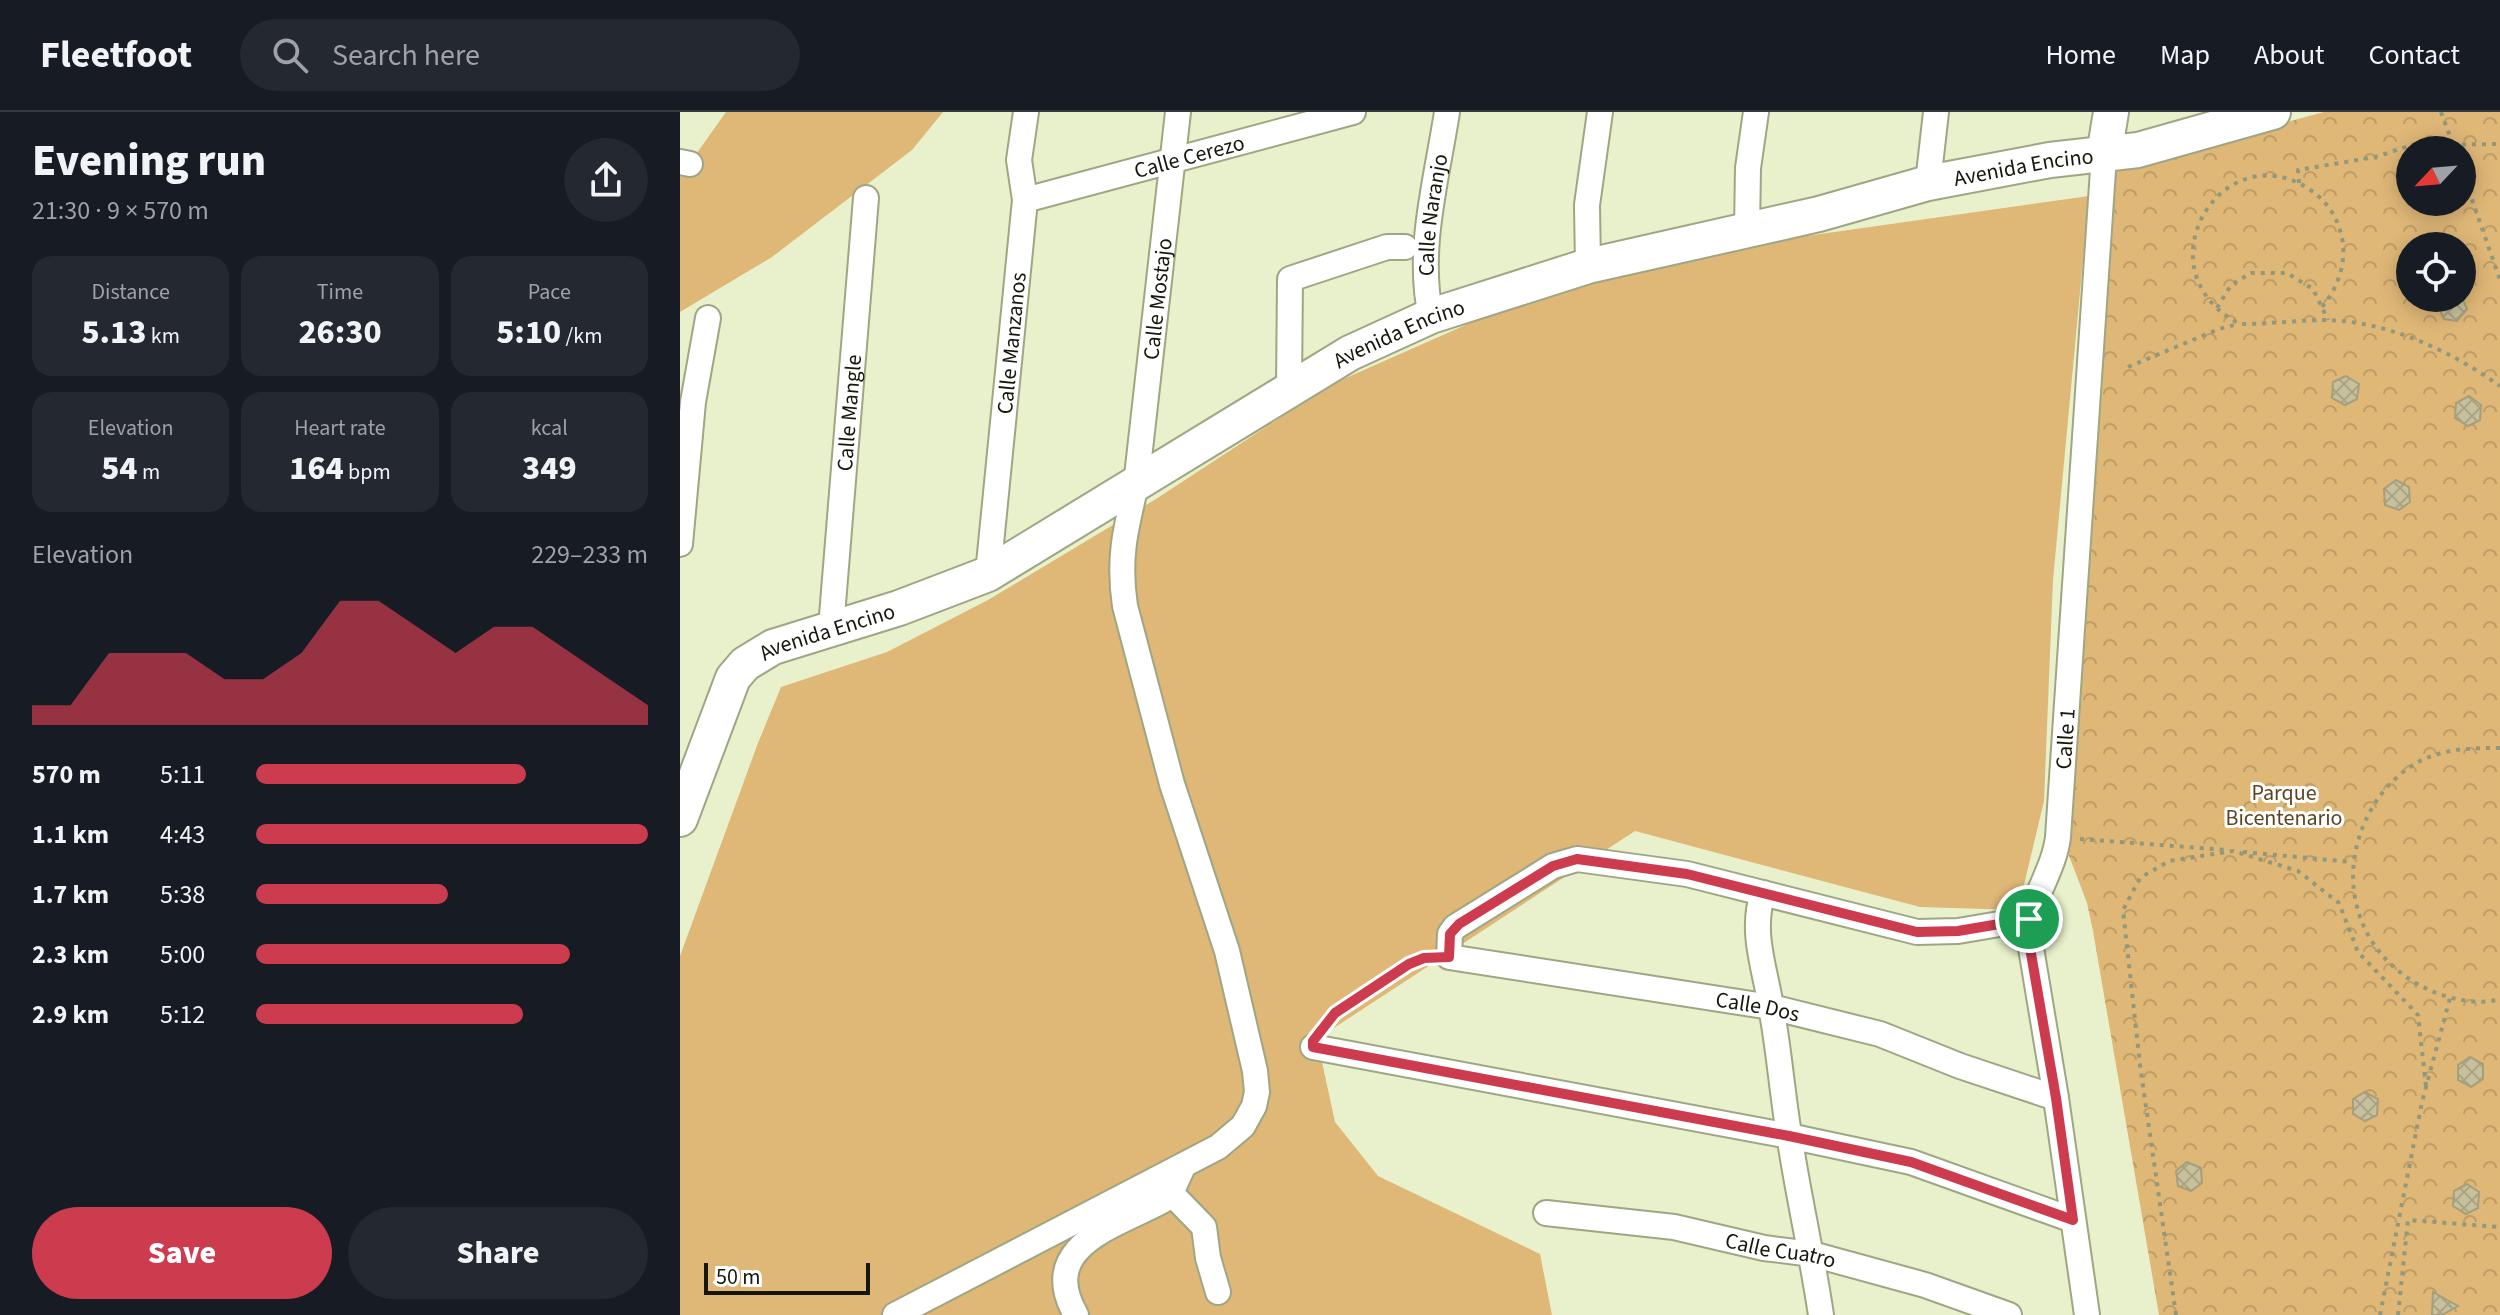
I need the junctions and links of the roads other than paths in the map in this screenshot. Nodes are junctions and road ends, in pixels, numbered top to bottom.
1 (1026, 112) edge
2 (1178, 112) edge
3 (1353, 112) edge
4 (1447, 112) edge
5 (1600, 112) edge
6 (1756, 112) edge
7 (1936, 112) edge
8 (2111, 112) edge
9 (2273, 112) edge
10 (2104, 155) junction
11 (1174, 162) junction
12 (1928, 183) junction
13 (866, 198) dead end
14 (1025, 200) junction
15 (1747, 230) junction
16 (1405, 247) dead end
17 (1588, 266) junction
18 (1431, 316) junction
19 (708, 318) dead end
20 (1289, 389) junction
21 (683, 469) edge
22 (1136, 485) junction
23 (680, 544) edge
24 (988, 574) junction
25 (831, 628) junction
26 (680, 819) edge
27 (1763, 893) junction
28 (2029, 919) junction
29 (1771, 1007) junction
30 (1313, 1047) road end
31 (2056, 1098) junction
32 (1789, 1136) junction
33 (1183, 1167) junction
34 (1171, 1193) junction
35 (1546, 1213) dead end
36 (2073, 1220) junction
37 (1812, 1254) junction
38 (1218, 1292) dead end
39 (895, 1315) edge
40 (1076, 1315) edge
41 (1821, 1315) edge
42 (2009, 1315) edge
43 (2087, 1315) edge

1 - 14 street, Calle Manzanos
2 - 11 street, Calle Mostajo
3 - 11 street, Calle Cerezo
4 - 18 street, Calle Naranjo
5 - 17 street
6 - 15 street
7 - 12 street
8 - 10 main road
9 - 10 main road, Avenida Encino
10 - 12 main road, Avenida Encino
10 - 28 street, Calle 1
11 - 14 street, Calle Cerezo
11 - 22 street, Calle Mostajo
12 - 15 main road, Avenida Encino
13 - 25 street, Calle Mangle
14 - 24 street, Calle Manzanos
15 - 17 main road, Avenida Encino
16 - 20 street
17 - 18 main road, Avenida Encino
18 - 20 main road, Avenida Encino
19 - 21 street
20 - 22 main road, Avenida Encino
21 - 23 street
22 - 24 main road, Avenida Encino
22 - 33 street, Calle Mostajo
24 - 25 main road, Avenida Encino
25 - 26 main road, Avenida Encino
27 - 28 street
27 - 29 street
27 - 29 street, Calle Dos
28 - 31 street, Calle 1
29 - 31 street, Calle Dos
29 - 32 street
30 - 32 street
31 - 36 street, Calle 1
32 - 36 street
32 - 37 street
33 - 34 street
33 - 39 street, Calle Mostajo
34 - 38 street
34 - 40 street
35 - 37 street, Calle Cuatro
36 - 43 street, Calle 1
37 - 41 street
37 - 42 street, Calle Cuatro

